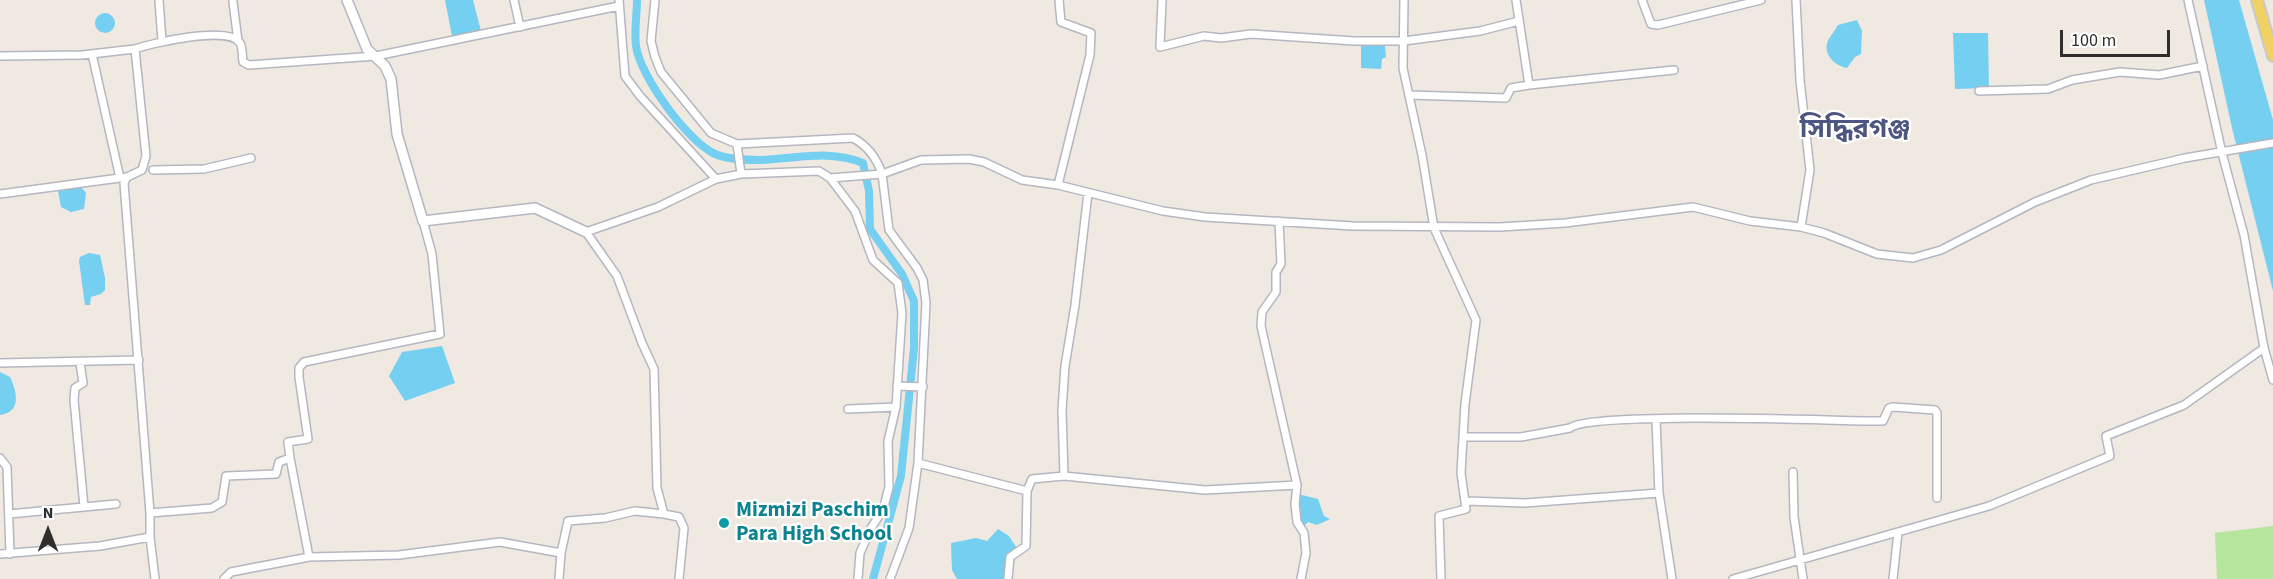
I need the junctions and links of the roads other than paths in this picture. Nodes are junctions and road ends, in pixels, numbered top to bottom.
1 (159, 0) edge
2 (347, 0) edge
3 (514, 0) edge
4 (655, 0) edge
5 (1059, 0) edge
6 (1162, 0) edge
7 (1404, 0) edge
8 (1516, 0) edge
9 (1642, 0) edge
10 (1761, 0) edge
11 (1796, 0) edge
12 (2188, 0) edge
13 (2257, 0) edge
14 (233, 2) dead end
15 (619, 3) edge
16 (1519, 21) junction
17 (520, 27) junction
18 (162, 41) junction
19 (237, 41) junction
20 (1404, 41) junction
21 (135, 49) junction
22 (92, 54) junction
23 (373, 54) junction
24 (0, 56) edge
25 (2273, 56) edge
26 (2203, 66) junction
27 (1674, 70) dead end
28 (1529, 85) junction
29 (1979, 91) dead end
30 (1409, 95) junction
31 (2273, 143) edge
32 (737, 146) junction
33 (2222, 153) junction
34 (251, 158) dead end
35 (153, 170) dead end
36 (741, 173) junction
37 (880, 175) junction
38 (123, 178) junction
39 (833, 178) junction
40 (716, 179) junction
41 (1058, 185) junction
42 (1088, 192) junction
43 (0, 194) edge
44 (423, 221) junction
45 (1279, 221) junction
46 (1801, 227) junction
47 (1434, 228) junction
48 (586, 232) junction
49 (2264, 348) junction
50 (139, 360) junction
51 (0, 363) edge
52 (80, 363) junction
53 (2273, 380) edge
54 (899, 386) junction
55 (921, 387) junction
56 (896, 407) junction
57 (848, 409) dead end
58 (1656, 420) junction
59 (1464, 437) junction
60 (0, 458) edge
61 (290, 458) junction
62 (918, 463) junction
63 (1793, 472) dead end
64 (1064, 476) junction
65 (1297, 485) junction
66 (1027, 491) junction
67 (1659, 493) junction
68 (1937, 498) dead end
69 (1466, 501) junction
70 (116, 504) dead end
71 (84, 507) junction
72 (150, 513) junction
73 (9, 514) junction
74 (664, 514) junction
75 (1898, 532) junction
76 (150, 537) junction
77 (0, 554) edge
78 (10, 554) junction
79 (561, 554) junction
80 (309, 557) junction
81 (1800, 560) junction
82 (155, 579) edge
83 (224, 579) edge
84 (560, 579) edge
85 (679, 579) edge
86 (858, 579) edge
87 (890, 579) edge
88 (1008, 579) edge
89 (1301, 579) edge
90 (1442, 579) edge
91 (1672, 579) edge
92 (1734, 579) edge
93 (1803, 579) edge
94 (1893, 579) edge

1 - 18 street
2 - 23 street
3 - 17 street
4 - 32 street
5 - 41 street
6 - 20 street
7 - 20 street
8 - 16 street
9 - 10 street
11 - 46 street
12 - 26 street
13 - 25 main road
14 - 19 street
15 - 17 street
15 - 40 street
16 - 20 street
16 - 28 street
17 - 23 street
18 - 19 street
18 - 21 street
19 - 23 street
20 - 30 street
21 - 22 street
21 - 38 street
22 - 24 street
22 - 38 street
23 - 44 street
26 - 29 street
26 - 33 street
27 - 28 street
28 - 30 street
30 - 47 street
31 - 33 street
32 - 36 street
32 - 37 street
33 - 46 street
33 - 49 street
34 - 35 street
36 - 39 street
36 - 40 street
37 - 39 street
37 - 41 street
37 - 55 street
38 - 43 street
38 - 50 street
39 - 54 street
40 - 48 street
41 - 42 street
42 - 45 street
42 - 64 street
44 - 48 street
44 - 61 street
45 - 47 street
45 - 65 street
46 - 47 street
47 - 59 street
48 - 74 street
49 - 53 street
49 - 75 street
50 - 52 street
50 - 72 street
51 - 52 street
52 - 71 street
54 - 55 street
54 - 56 street
55 - 62 street
56 - 57 street
56 - 86 street
58 - 59 street
58 - 67 street
58 - 68 street
59 - 69 street
60 - 73 street
61 - 72 street
61 - 80 street
62 - 66 street
62 - 87 street
63 - 81 street
64 - 65 street
64 - 66 street
65 - 89 street
66 - 88 street
67 - 69 street
67 - 91 street
69 - 90 street
70 - 71 street
71 - 73 street
72 - 76 street
73 - 78 street
74 - 79 street
74 - 85 street
75 - 81 street
75 - 94 street
76 - 78 street
76 - 82 street
77 - 78 street
79 - 80 street
79 - 84 street
80 - 83 street
81 - 92 street
81 - 93 street

